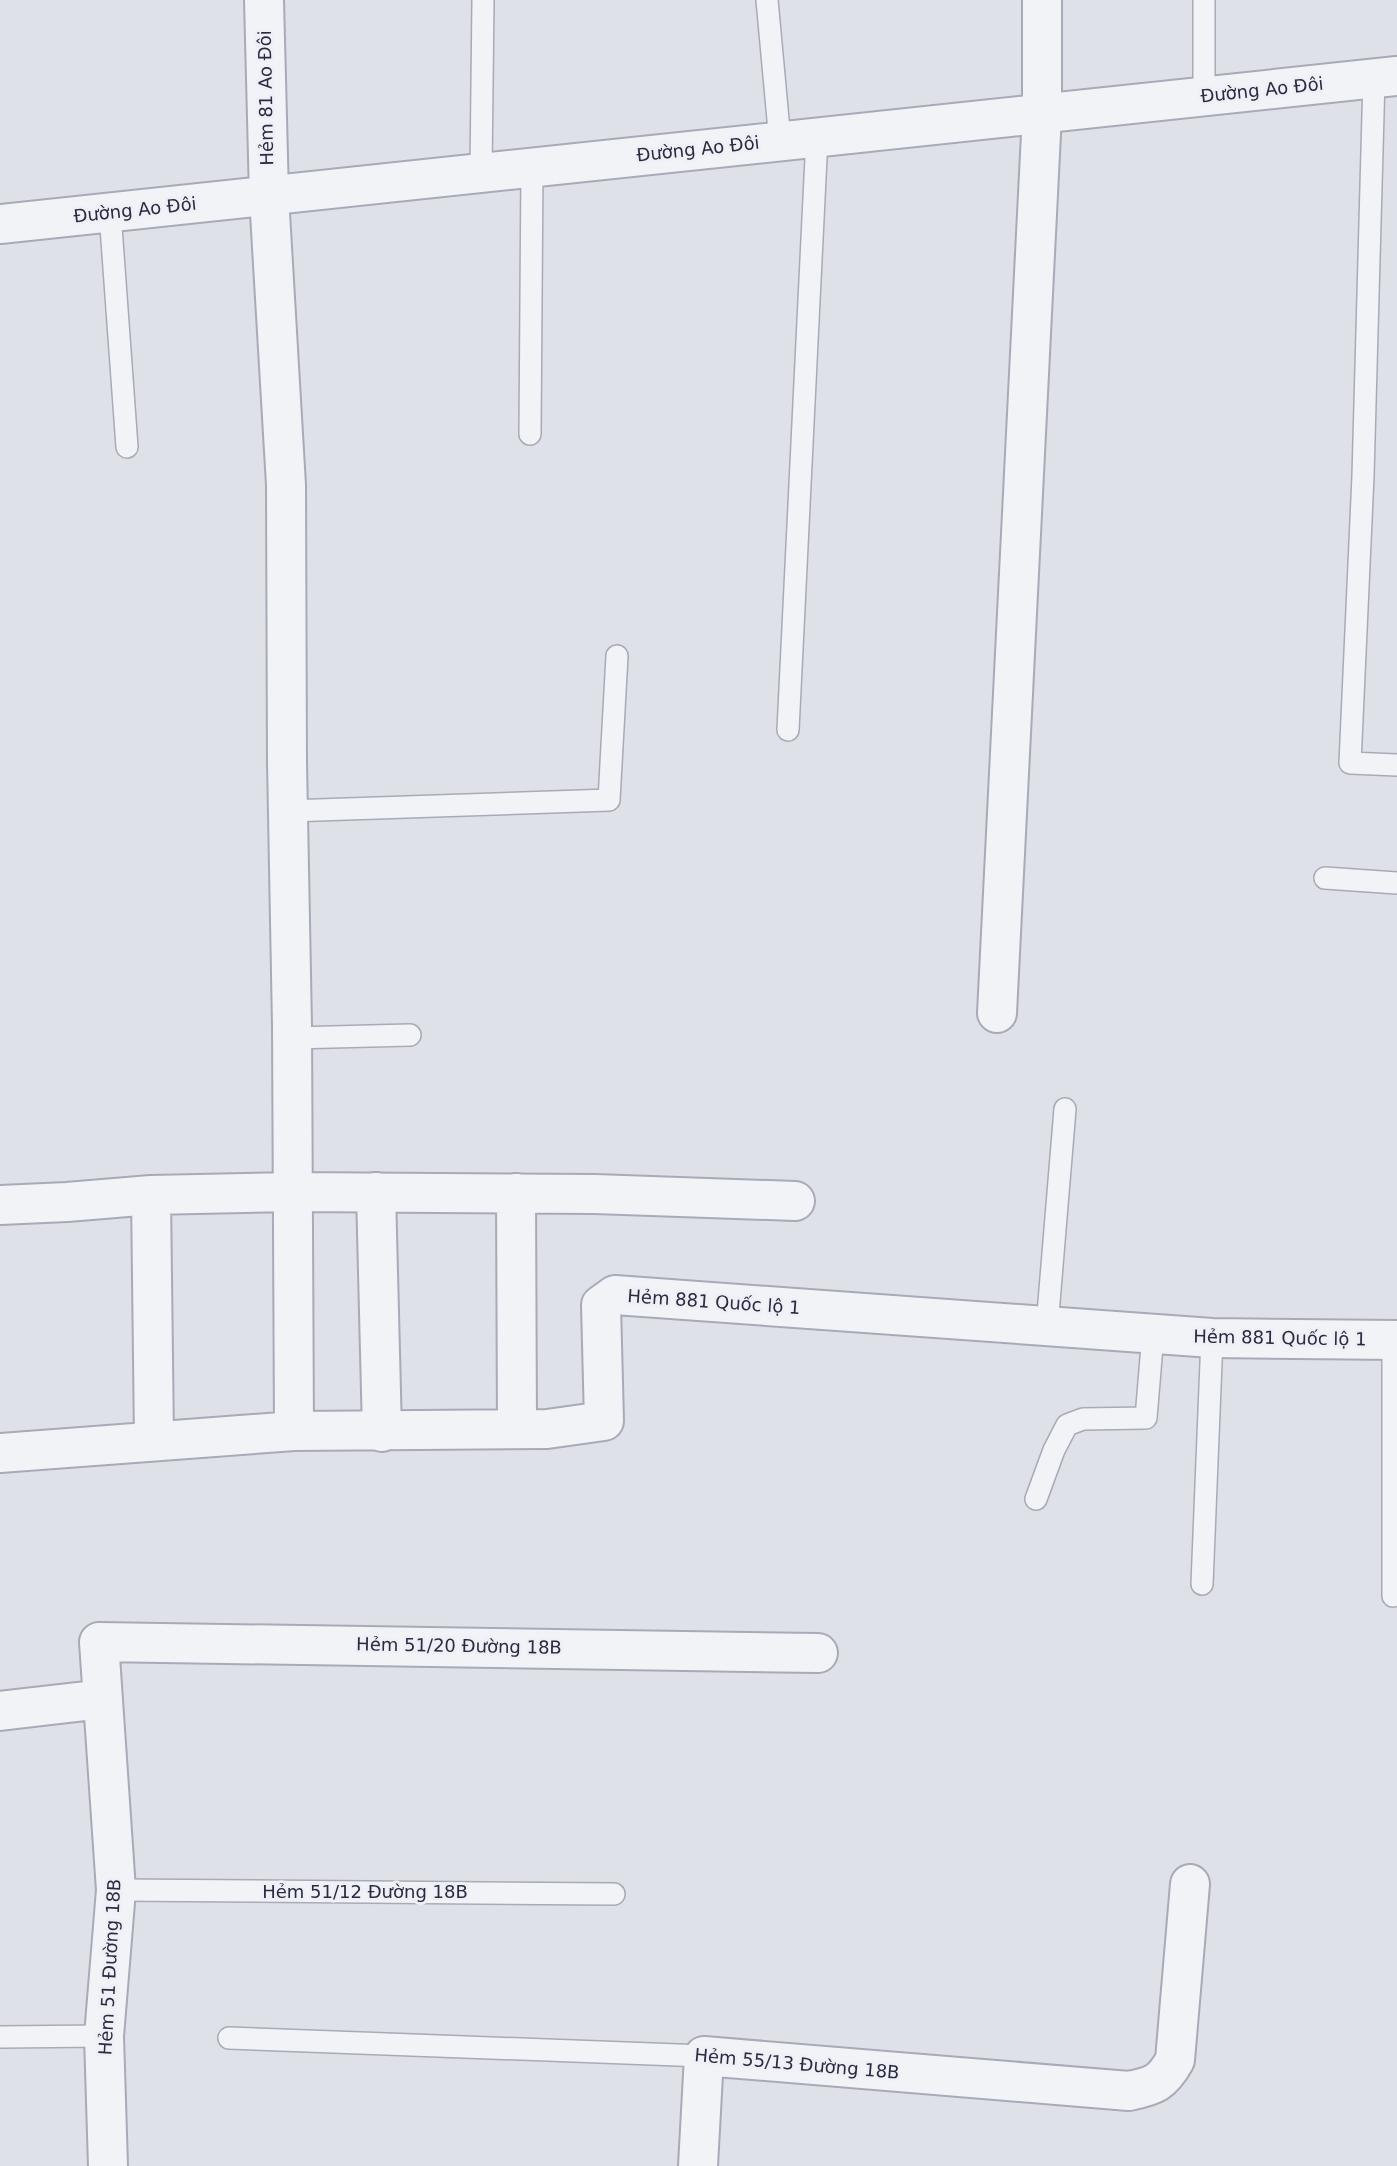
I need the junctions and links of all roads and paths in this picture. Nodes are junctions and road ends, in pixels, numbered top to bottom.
1 (264, 0) edge
2 (483, 0) edge
3 (767, 0) edge
4 (1042, 0) edge
5 (1204, 0) edge
6 (1385, 77) edge
7 (1205, 96) junction
8 (1042, 114) junction
9 (799, 139) junction
10 (532, 167) junction
11 (481, 172) junction
12 (269, 196) junction
13 (110, 213) junction
14 (0, 224) edge
15 (530, 434) dead end
16 (127, 447) dead end
17 (618, 656) dead end
18 (788, 730) dead end
19 (1397, 765) edge
20 (288, 811) junction
21 (1325, 878) dead end
22 (1397, 883) edge
23 (997, 1013) dead end
24 (410, 1035) dead end
25 (292, 1038) junction
26 (1065, 1109) dead end
27 (293, 1192) junction
28 (376, 1192) junction
29 (516, 1193) junction
30 (150, 1195) junction
31 (795, 1200) dead end
32 (0, 1205) edge
33 (1047, 1326) junction
34 (1153, 1334) junction
35 (1212, 1338) junction
36 (1395, 1340) edge
37 (517, 1429) junction
38 (294, 1431) junction
39 (382, 1432) junction
40 (154, 1440) junction
41 (0, 1452) edge
42 (1036, 1499) dead end
43 (1202, 1584) dead end
44 (1392, 1596) dead end
45 (99, 1642) joint
46 (818, 1653) dead end
47 (103, 1699) junction
48 (0, 1711) edge
49 (1190, 1884) dead end
50 (116, 1890) junction
51 (614, 1894) dead end
52 (104, 2036) junction
53 (0, 2037) edge
54 (229, 2038) dead end
55 (704, 2056) junction
56 (108, 2166) edge
57 (698, 2166) edge

1 - 12 street, Hẻm 81 Ao Đôi
2 - 11 lane
3 - 9 lane
4 - 8 street
5 - 7 lane
6 - 7 street, Đường Ao Đôi
6 - 19 lane
7 - 8 street, Đường Ao Đôi
8 - 9 street, Đường Ao Đôi
8 - 23 street
9 - 10 street, Đường Ao Đôi
9 - 18 lane
10 - 11 street, Đường Ao Đôi
10 - 15 lane
11 - 12 street, Đường Ao Đôi
12 - 13 street, Đường Ao Đôi
12 - 20 street, Hẻm 81 Ao Đôi
13 - 14 street, Đường Ao Đôi
13 - 16 lane
17 - 20 lane
20 - 25 street, Hẻm 81 Ao Đôi
21 - 22 lane
24 - 25 lane
25 - 27 street, Hẻm 81 Ao Đôi
26 - 33 lane
27 - 28 street
27 - 30 street
27 - 38 street, Hẻm 81 Ao Đôi
28 - 29 street
28 - 39 street
29 - 31 street
29 - 37 street
30 - 32 street
30 - 40 street
33 - 34 street, Hẻm 881 Quốc lộ 1
33 - 37 street, Hẻm 881 Quốc lộ 1
34 - 35 street, Hẻm 881 Quốc lộ 1
34 - 42 lane
35 - 36 street, Hẻm 881 Quốc lộ 1
35 - 43 lane
36 - 44 lane
37 - 39 street, Hẻm 881 Quốc lộ 1
38 - 39 street, Hẻm 881 Quốc lộ 1
38 - 40 street, Hẻm 881 Quốc lộ 1
40 - 41 street
45 - 46 street, Hẻm 51/20 Đường 18B
45 - 47 street, Hẻm 51 Đường 18B
47 - 48 street
47 - 50 street, Hẻm 51 Đường 18B
49 - 55 street, Hẻm 55/13 Đường 18B
50 - 51 lane, Hẻm 51/12 Đường 18B
50 - 52 street, Hẻm 51 Đường 18B
52 - 53 lane
52 - 56 street, Hẻm 51 Đường 18B
54 - 55 lane, Hẻm 55/13 Đường 18B
55 - 57 street

